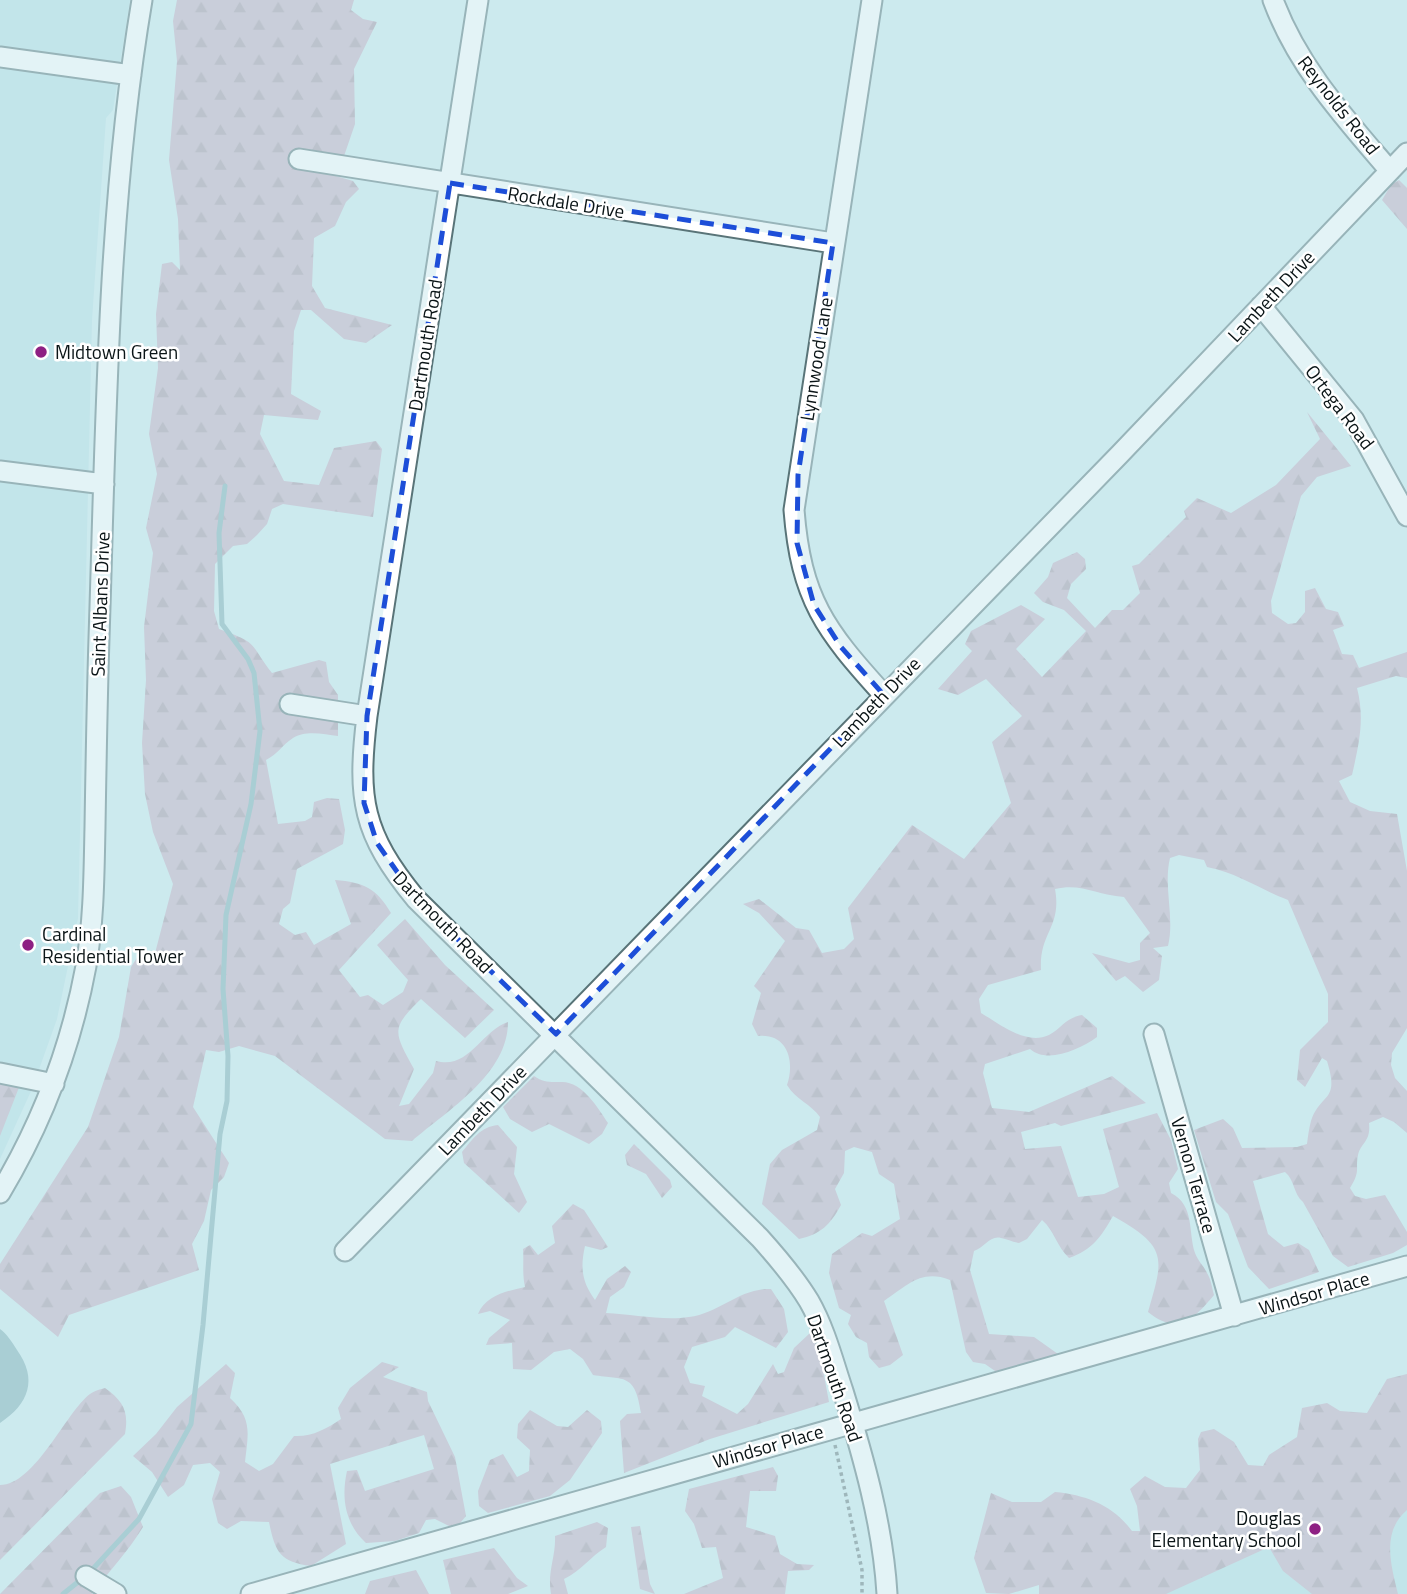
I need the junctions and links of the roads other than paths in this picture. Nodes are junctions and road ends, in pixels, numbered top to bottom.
1 (142, 0) edge
2 (478, 0) edge
3 (872, 0) edge
4 (1273, 0) edge
5 (0, 57) edge
6 (131, 75) junction
7 (1407, 153) edge
8 (299, 159) dead end
9 (1390, 171) junction
10 (450, 183) junction
11 (833, 243) junction
12 (1261, 306) junction
13 (0, 471) edge
14 (104, 484) junction
15 (1407, 516) edge
16 (883, 694) junction
17 (290, 704) dead end
18 (368, 716) junction
19 (556, 1034) junction
20 (1154, 1034) dead end
21 (0, 1073) edge
22 (54, 1084) junction
23 (0, 1193) edge
24 (345, 1251) dead end
25 (1407, 1266) edge
26 (1234, 1316) junction
27 (853, 1422) junction
28 (86, 1576) dead end
29 (116, 1594) edge
30 (251, 1594) edge
31 (887, 1594) edge

1 - 6 street, Saint Albans Drive
2 - 10 street, Dartmouth Road
3 - 11 street, Lynnwood Lane
4 - 9 street, Reynolds Road
5 - 6 street
6 - 14 street, Saint Albans Drive
7 - 9 street, Lambeth Drive
8 - 10 street, Rockdale Drive
9 - 12 street, Lambeth Drive
10 - 11 street, Rockdale Drive
10 - 18 street, Dartmouth Road
11 - 16 street, Lynnwood Lane
12 - 15 street, Ortega Road
12 - 16 street, Lambeth Drive
13 - 14 street
14 - 22 street, Saint Albans Drive
16 - 19 street, Lambeth Drive
17 - 18 street
18 - 19 street, Dartmouth Road
19 - 24 street, Lambeth Drive
19 - 27 street, Dartmouth Road
20 - 26 street, Vernon Terrace
21 - 22 street
22 - 23 street, Saint Albans Drive
25 - 26 street, Windsor Place
26 - 27 street, Windsor Place
27 - 30 street, Windsor Place
27 - 31 street, Dartmouth Road
28 - 29 street

